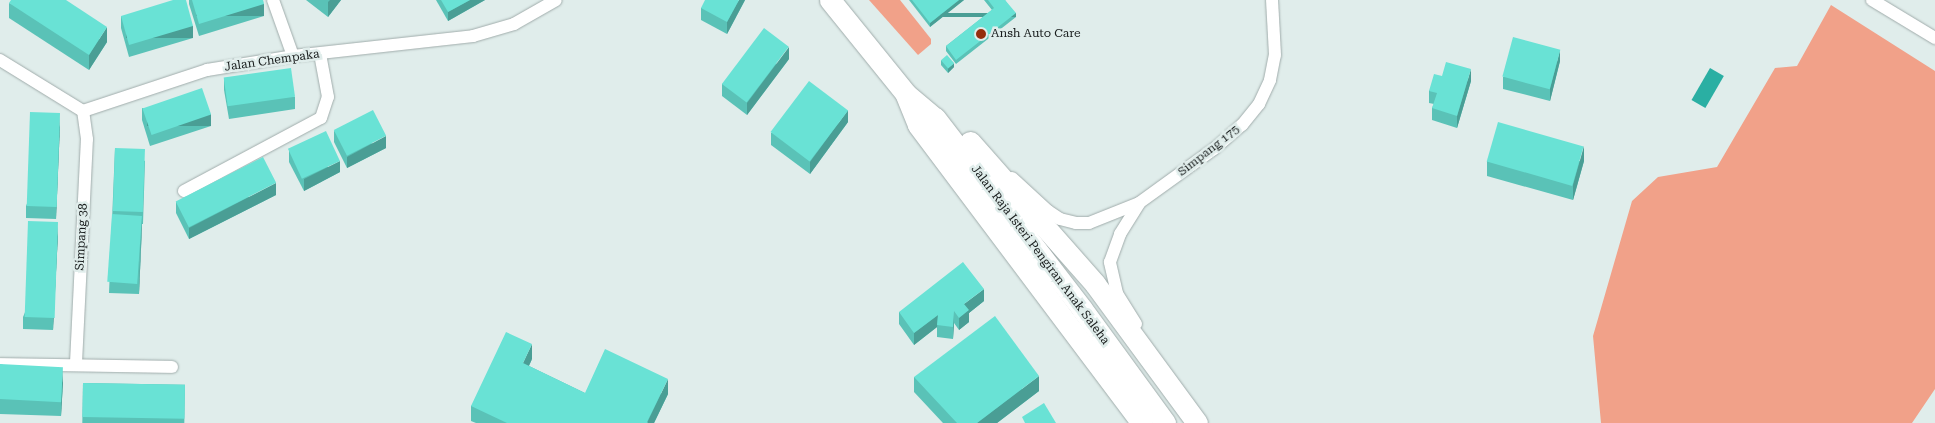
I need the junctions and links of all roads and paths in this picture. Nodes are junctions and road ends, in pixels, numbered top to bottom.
1 (273, 0) edge
2 (556, 0) edge
3 (830, 0) edge
4 (1272, 0) edge
5 (1872, 0) edge
6 (1935, 38) edge
7 (320, 54) junction
8 (293, 56) junction
9 (0, 60) edge
10 (906, 94) junction
11 (83, 111) junction
12 (935, 118) junction
13 (976, 149) junction
14 (184, 190) dead end
15 (1140, 203) junction
16 (76, 363) junction
17 (0, 364) edge
18 (172, 367) dead end
19 (1163, 377) junction
20 (1142, 423) edge
21 (1165, 423) edge
22 (1197, 423) edge

1 - 8 street
2 - 7 street, Jalan Chempaka
3 - 10 main road, Jalan Raja Isteri Pengiran Anak Saleha
4 - 15 street, Simpang 175
5 - 6 street
7 - 8 street, Jalan Chempaka
7 - 14 street
8 - 11 street, Jalan Chempaka
9 - 11 street
10 - 12 main road, Jalan Raja Isteri Pengiran Anak Saleha
10 - 20 main road, Jalan Raja Isteri Pengiran Anak Saleha
11 - 16 street, Simpang 38
12 - 13 main road
12 - 21 main road, Jalan Raja Isteri Pengiran Anak Saleha
13 - 15 street, Simpang 175
13 - 19 main road
15 - 19 street, Simpang 175
16 - 17 street
16 - 18 street
19 - 22 main road

